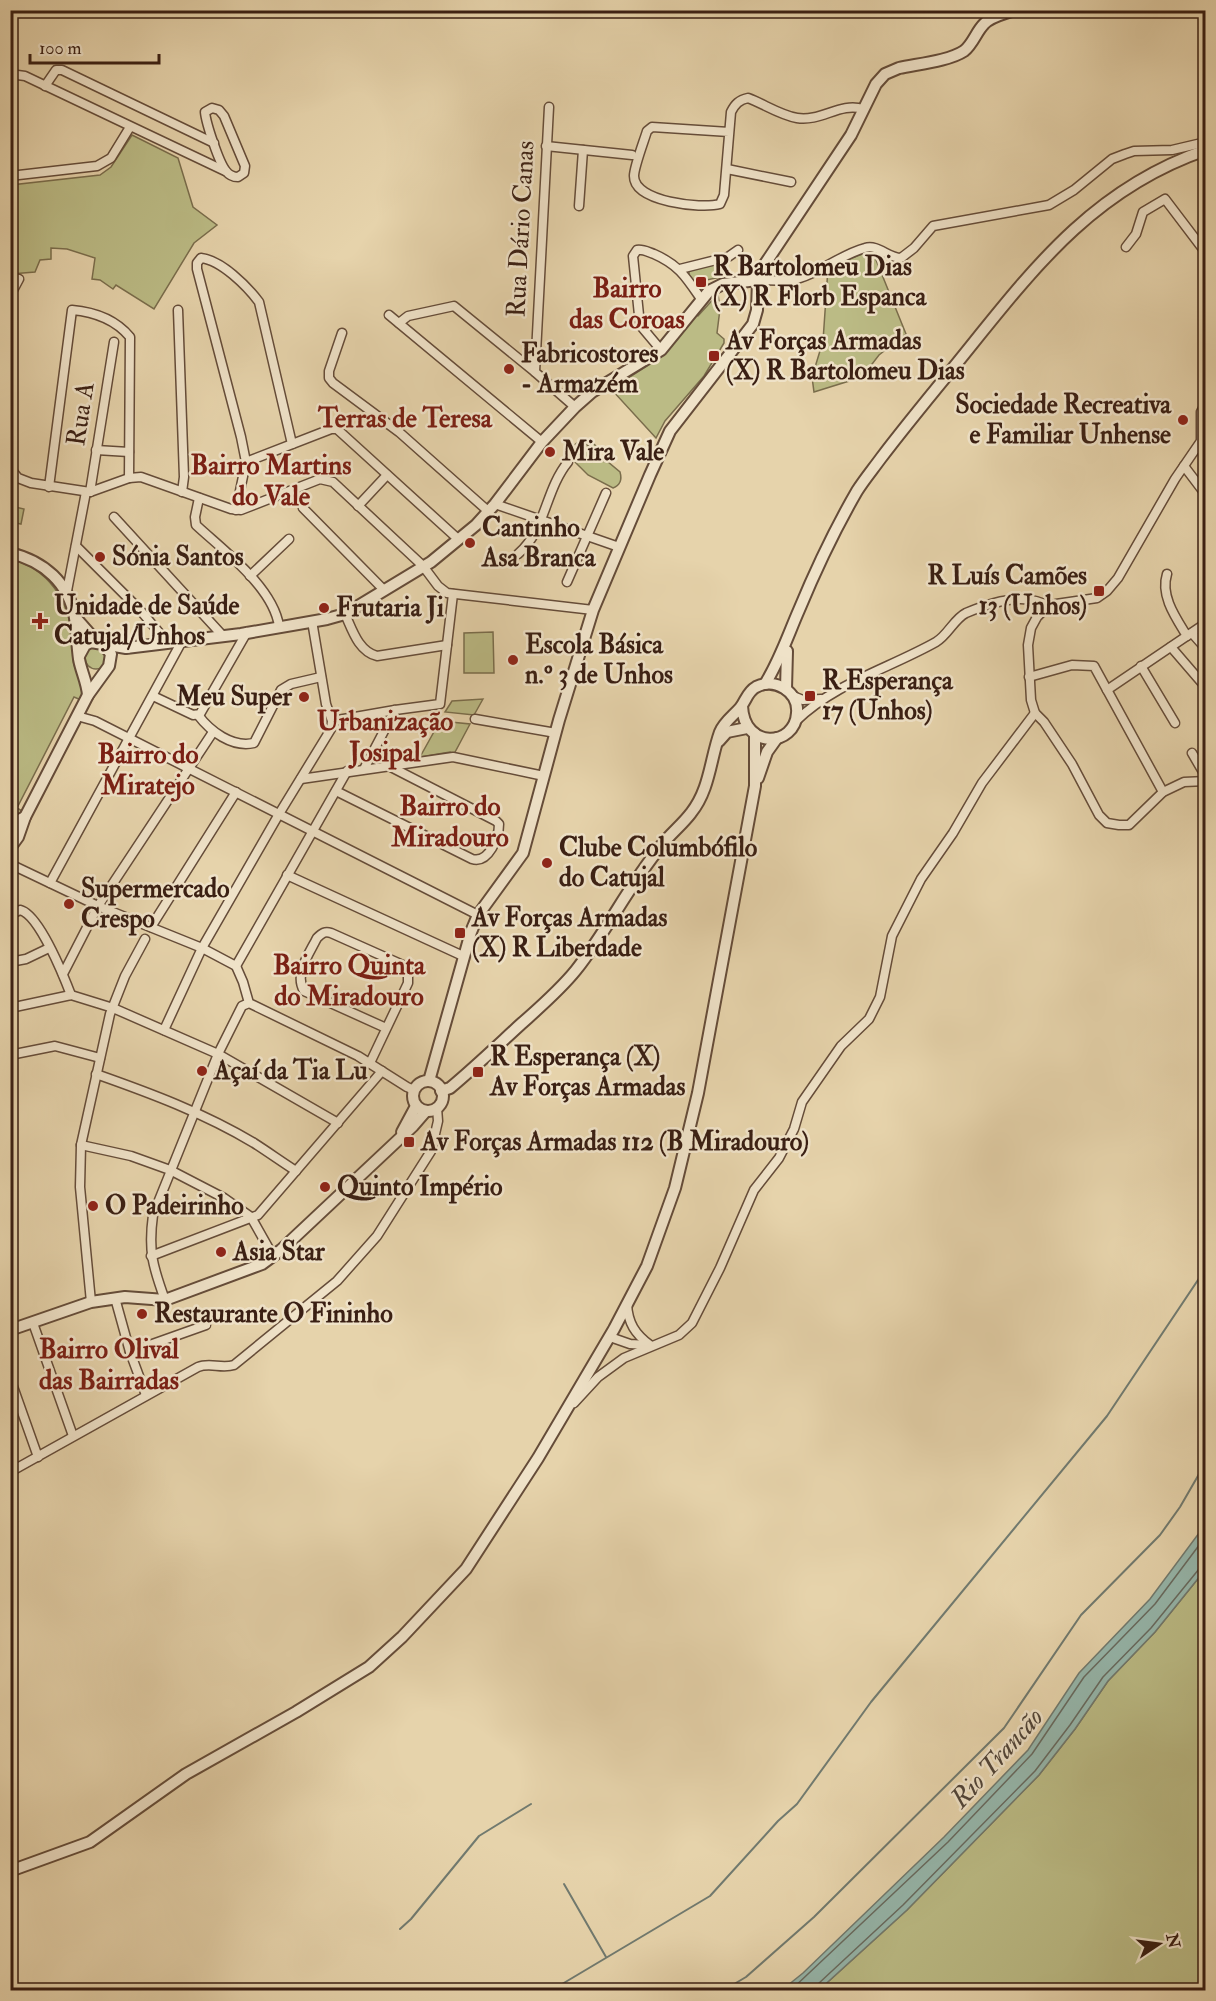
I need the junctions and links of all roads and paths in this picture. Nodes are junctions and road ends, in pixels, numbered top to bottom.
1 (1014, 10) edge
2 (11, 73) edge
3 (45, 86) junction
4 (549, 107) dead end
5 (863, 110) junction
6 (130, 127) junction
7 (729, 132) junction
8 (1206, 142) edge
9 (214, 143) junction
10 (546, 146) junction
11 (583, 150) junction
12 (1206, 150) edge
13 (632, 155) dead end
14 (727, 169) junction
15 (225, 171) junction
16 (10, 176) edge
17 (790, 182) dead end
18 (579, 206) dead end
19 (1126, 247) dead end
20 (738, 250) dead end
21 (1206, 253) edge
22 (680, 269) junction
23 (19, 279) dead end
24 (758, 280) junction
25 (701, 299) junction
26 (10, 302) edge
27 (178, 310) dead end
28 (389, 315) dead end
29 (399, 323) junction
30 (342, 333) dead end
31 (114, 342) dead end
32 (661, 350) junction
33 (535, 372) junction
34 (1206, 404) edge
35 (575, 407) junction
36 (542, 442) junction
37 (292, 444) junction
38 (96, 450) junction
39 (129, 452) junction
40 (246, 462) junction
41 (568, 462) dead end
42 (1184, 466) junction
43 (10, 468) edge
44 (387, 475) junction
45 (129, 478) junction
46 (49, 486) junction
47 (88, 492) junction
48 (182, 492) junction
49 (606, 493) dead end
50 (1206, 495) edge
51 (199, 498) junction
52 (358, 506) junction
53 (303, 508) dead end
54 (492, 508) junction
55 (236, 510) junction
56 (114, 517) dead end
57 (541, 520) junction
58 (589, 536) junction
59 (290, 539) dead end
60 (458, 539) junction
61 (76, 546) junction
62 (619, 547) junction
63 (10, 553) edge
64 (518, 555) dead end
65 (423, 566) junction
66 (1167, 574) dead end
67 (250, 576) junction
68 (567, 582) dead end
69 (383, 590) junction
70 (67, 591) junction
71 (453, 594) junction
72 (1050, 607) junction
73 (593, 610) junction
74 (345, 614) junction
75 (75, 617) junction
76 (312, 621) junction
77 (1206, 623) edge
78 (279, 626) junction
79 (248, 632) junction
80 (1189, 634) junction
81 (223, 636) junction
82 (182, 641) junction
83 (788, 642) junction
84 (100, 643) junction
85 (168, 643) junction
86 (447, 645) junction
87 (1171, 646) junction
88 (126, 648) junction
89 (1206, 649) edge
90 (79, 656) junction
91 (111, 660) junction
92 (1141, 666) junction
93 (82, 668) junction
94 (105, 671) junction
95 (321, 677) junction
96 (1029, 677) junction
97 (1202, 683) dead end
98 (765, 684) junction
99 (1107, 690) junction
100 (789, 692) junction
101 (88, 695) junction
102 (153, 696) junction
103 (821, 699) junction
104 (742, 706) junction
105 (395, 710) junction
106 (1035, 714) junction
107 (198, 715) junction
108 (77, 716) junction
109 (475, 719) dead end
110 (332, 721) junction
111 (796, 721) junction
112 (1175, 723) dead end
113 (751, 731) junction
114 (213, 732) junction
115 (556, 733) junction
116 (777, 738) junction
117 (130, 739) junction
118 (717, 743) junction
119 (1192, 753) dead end
120 (388, 766) junction
121 (364, 769) junction
122 (189, 770) junction
123 (347, 771) junction
124 (544, 776) junction
125 (301, 778) junction
126 (1206, 779) edge
127 (755, 786) junction
128 (336, 791) junction
129 (236, 792) junction
130 (1163, 792) junction
131 (279, 814) junction
132 (25, 817) junction
133 (10, 825) edge
134 (314, 831) junction
135 (10, 848) edge
136 (10, 864) edge
137 (287, 875) junction
138 (50, 883) junction
139 (98, 906) junction
140 (10, 915) edge
141 (478, 915) junction
142 (151, 927) junction
143 (145, 939) dead end
144 (49, 948) junction
145 (202, 948) junction
146 (463, 956) junction
147 (10, 962) edge
148 (236, 966) junction
149 (63, 974) junction
150 (71, 995) junction
151 (249, 1003) junction
152 (10, 1008) edge
153 (113, 1008) junction
154 (386, 1028) junction
155 (164, 1030) junction
156 (218, 1054) junction
157 (10, 1055) edge
158 (99, 1058) junction
159 (370, 1063) junction
160 (382, 1071) junction
161 (96, 1074) junction
162 (429, 1081) junction
163 (414, 1090) junction
164 (441, 1091) junction
165 (427, 1108) junction
166 (194, 1112) junction
167 (338, 1123) junction
168 (81, 1145) junction
169 (170, 1170) junction
170 (296, 1171) junction
171 (251, 1217) junction
172 (151, 1256) junction
173 (273, 1256) junction
174 (116, 1298) junction
175 (165, 1300) junction
176 (92, 1302) junction
177 (627, 1304) junction
178 (33, 1323) junction
179 (206, 1325) dead end
180 (10, 1330) edge
181 (610, 1337) junction
182 (650, 1346) junction
183 (130, 1352) junction
184 (10, 1378) edge
185 (146, 1395) junction
186 (564, 1414) junction
187 (74, 1436) junction
188 (38, 1456) junction
189 (10, 1472) edge
190 (10, 1871) edge

1 - 5 street
2 - 3 street
3 - 6 street
3 - 9 street
4 - 10 street, Rua Dário Canas
5 - 7 street
5 - 24 street
6 - 15 street
6 - 16 street
7 - 14 street
7 - 14 street
8 - 24 street
9 - 15 street
9 - 15 street
10 - 11 street
10 - 33 street, Rua Dário Canas
11 - 13 street
11 - 18 street
12 - 83 street
14 - 17 street
19 - 21 street
20 - 22 street
22 - 25 street
22 - 32 street
23 - 26 street
24 - 25 street
24 - 62 street
25 - 32 street
27 - 48 street
28 - 29 street
29 - 33 street
29 - 36 street
30 - 54 street
31 - 38 street, Rua A
32 - 35 street
33 - 35 street
34 - 42 street
35 - 36 street
36 - 54 street
37 - 40 street
37 - 40 street
37 - 44 street
38 - 39 street
38 - 47 street, Rua A
39 - 45 street
39 - 46 street
40 - 55 street
41 - 57 street
42 - 50 street
42 - 72 street
43 - 46 street
44 - 52 street
44 - 60 street
45 - 47 street
45 - 48 street
46 - 47 street
47 - 61 street, Rua A
48 - 51 street
49 - 58 street
51 - 55 street
51 - 67 street
52 - 55 street
52 - 65 street
53 - 69 street
54 - 57 street
54 - 60 street
56 - 81 street
57 - 58 street
57 - 64 street
58 - 62 street
58 - 68 street
59 - 67 street
60 - 65 street
61 - 70 street, Rua A
61 - 85 street
62 - 73 street
63 - 70 street
65 - 69 street
65 - 71 street
66 - 80 street
67 - 78 street
69 - 74 street
70 - 75 street
71 - 73 street
71 - 86 street
72 - 96 street
72 - 103 street
73 - 115 street
74 - 76 street
74 - 86 street
75 - 84 street
75 - 90 street
76 - 78 street
76 - 95 street
77 - 80 street
78 - 79 street
79 - 81 street
79 - 107 street
80 - 87 street
80 - 89 street
81 - 82 street
82 - 85 street
82 - 102 street
83 - 98 street
83 - 100 street
84 - 88 street
84 - 90 street
84 - 91 street
85 - 88 street
86 - 105 street
87 - 92 street
87 - 97 street
88 - 91 street
90 - 93 street
91 - 94 street
92 - 99 street
92 - 112 street
93 - 94 street
93 - 101 street
94 - 101 street
95 - 110 street
95 - 114 street
96 - 99 street
96 - 106 street
98 - 100 street
98 - 104 street
99 - 130 street
100 - 103 street
100 - 111 street
101 - 108 street
102 - 107 street
102 - 117 street
103 - 111 street
104 - 113 street
104 - 118 street
105 - 110 street
105 - 121 street
106 - 130 street
106 - 182 street
107 - 114 street
108 - 117 street
108 - 132 street
109 - 115 street
110 - 125 street
111 - 116 street
113 - 116 street
113 - 118 street
113 - 127 street
114 - 122 street
115 - 124 street
116 - 127 street
117 - 122 street
117 - 138 street
118 - 164 street
119 - 126 street
120 - 121 street
120 - 124 street
120 - 128 street
121 - 123 street
122 - 129 street
122 - 139 street
123 - 125 street
123 - 128 street
124 - 141 street
125 - 131 street
126 - 130 street
127 - 177 street
128 - 134 street
129 - 131 street
129 - 142 street
131 - 134 street
131 - 145 street
132 - 133 street
132 - 135 street
134 - 137 street
134 - 141 street
136 - 138 street
137 - 146 street
137 - 148 street
138 - 139 street
139 - 142 street
139 - 149 street
140 - 144 street
141 - 146 street
142 - 145 street
143 - 153 street
144 - 147 street
144 - 149 street
145 - 148 street
145 - 155 street
146 - 162 street
148 - 151 street
149 - 150 street
150 - 152 street
150 - 153 street
151 - 156 street
151 - 159 street
153 - 155 street
153 - 158 street
154 - 154 street
154 - 159 street
155 - 156 street
156 - 166 street
156 - 167 street
157 - 158 street
158 - 161 street
159 - 160 street
160 - 163 street
160 - 167 street
161 - 166 street
161 - 168 street
162 - 163 street
162 - 164 street
163 - 165 street
164 - 165 street
165 - 173 street
165 - 185 street
166 - 169 street
166 - 170 street
167 - 170 street
168 - 169 street
168 - 176 street
169 - 171 street
169 - 172 street
170 - 171 street
171 - 172 street
171 - 173 street
172 - 175 street
173 - 175 street
174 - 175 street
174 - 176 street
174 - 183 street
176 - 178 street
177 - 181 street
177 - 182 street
178 - 180 street
178 - 187 street
179 - 183 street
181 - 182 street
181 - 186 street
182 - 186 street
183 - 185 street
184 - 188 street
185 - 187 street
186 - 190 street
187 - 188 street
188 - 189 street

